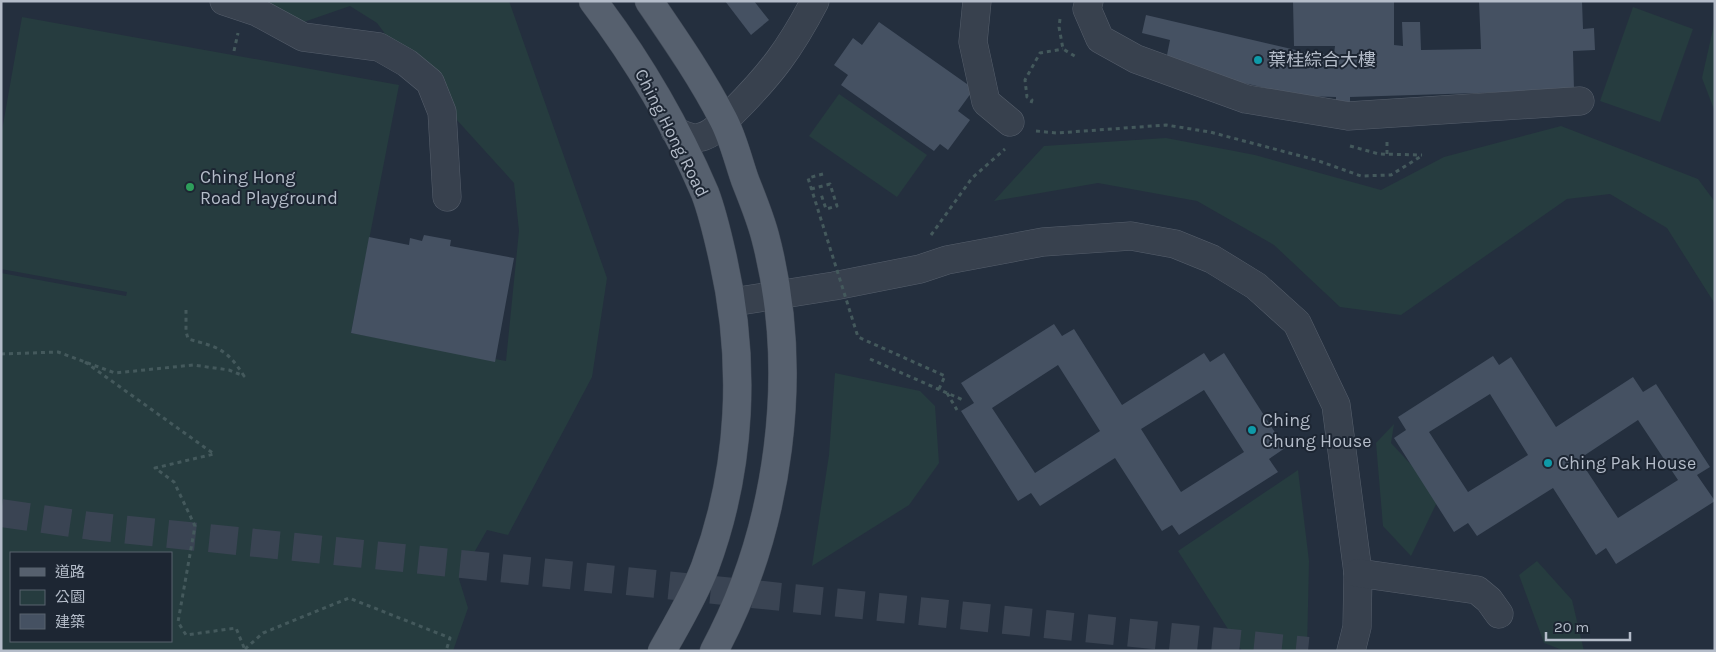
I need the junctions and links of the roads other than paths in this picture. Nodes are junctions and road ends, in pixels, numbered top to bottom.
1 (224, 1) edge
2 (593, 1) edge
3 (649, 1) edge
4 (814, 1) edge
5 (977, 1) edge
6 (1089, 1) edge
7 (1580, 101) dead end
8 (724, 121) junction
9 (675, 131) junction
10 (1015, 133) road end
11 (447, 197) dead end
12 (777, 295) junction
13 (733, 302) junction
14 (1358, 573) junction
15 (1499, 614) dead end
16 (662, 651) edge
17 (714, 651) edge
18 (1351, 651) edge

1 - 11 lane
2 - 9 main road, Ching Hong Road
3 - 8 main road
4 - 8 lane
5 - 10 lane
6 - 7 lane
8 - 9 lane
8 - 12 main road
9 - 13 main road, Ching Hong Road
12 - 13 lane
12 - 14 lane
12 - 17 main road
13 - 16 main road, Ching Hong Road
14 - 15 lane
14 - 18 lane

